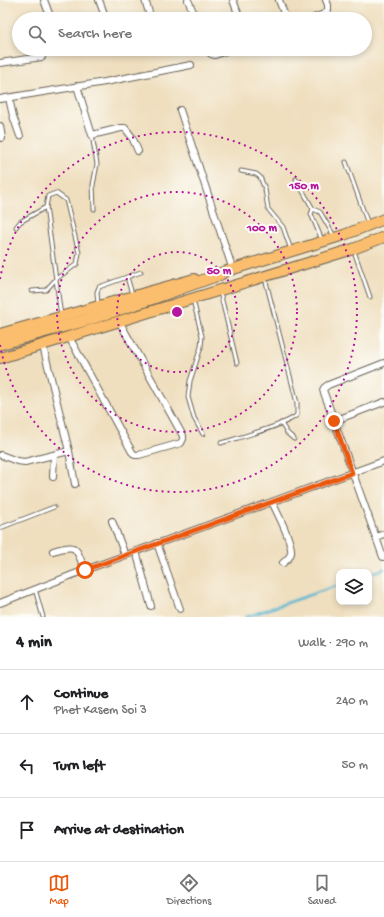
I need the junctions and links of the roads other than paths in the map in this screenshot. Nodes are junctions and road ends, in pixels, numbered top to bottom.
1 (45, 0) edge
2 (99, 0) edge
3 (145, 0) edge
4 (188, 0) edge
5 (233, 0) edge
6 (279, 0) edge
7 (326, 0) edge
8 (49, 12) edge
9 (103, 12) edge
10 (149, 12) edge
11 (193, 12) edge
12 (237, 12) edge
13 (283, 12) edge
14 (326, 12) edge
15 (42, 57) dead end
16 (0, 63) edge
17 (191, 64) dead end
18 (77, 86) junction
19 (9, 98) junction
20 (0, 99) edge
21 (180, 110) dead end
22 (0, 126) edge
23 (92, 135) junction
24 (20, 136) dead end
25 (2, 138) dead end
26 (138, 151) dead end
27 (346, 162) dead end
28 (241, 171) dead end
29 (296, 179) dead end
30 (46, 207) junction
31 (94, 209) dead end
32 (313, 209) junction
33 (384, 219) edge
34 (368, 226) junction
35 (16, 227) dead end
36 (384, 237) edge
37 (334, 238) junction
38 (322, 242) junction
39 (353, 249) junction
40 (292, 251) junction
41 (233, 270) junction
42 (141, 272) dead end
43 (221, 274) junction
44 (265, 276) junction
45 (127, 277) junction
46 (56, 279) junction
47 (219, 290) junction
48 (32, 291) dead end
49 (132, 296) junction
50 (370, 297) dead end
51 (193, 298) junction
52 (98, 305) junction
53 (61, 316) junction
54 (118, 321) junction
55 (0, 334) edge
56 (69, 337) junction
57 (0, 344) edge
58 (43, 346) junction
59 (0, 358) edge
60 (237, 363) dead end
61 (384, 363) edge
62 (384, 402) edge
63 (334, 421) junction
64 (281, 423) junction
65 (203, 434) dead end
66 (294, 439) dead end
67 (221, 443) dead end
68 (69, 451) junction
69 (1, 455) edge
70 (54, 455) junction
71 (384, 461) edge
72 (352, 473) junction
73 (54, 477) dead end
74 (75, 484) dead end
75 (272, 502) junction
76 (54, 507) dead end
77 (112, 521) dead end
78 (0, 528) edge
79 (384, 534) edge
80 (376, 537) junction
81 (157, 543) junction
82 (53, 551) dead end
83 (136, 551) junction
84 (125, 555) junction
85 (383, 557) dead end
86 (283, 563) dead end
87 (85, 570) junction
88 (35, 589) junction
89 (0, 602) edge
90 (151, 606) dead end
91 (180, 608) dead end
92 (43, 617) edge

1 - 8 street
2 - 9 street
3 - 10 street
4 - 11 street
5 - 12 street
6 - 13 street
7 - 14 street
15 - 16 street
17 - 18 street
18 - 19 street
18 - 23 street
19 - 20 street
19 - 24 street
21 - 41 street
22 - 25 street
23 - 26 street
23 - 31 lane
27 - 34 lane
28 - 40 lane
29 - 32 lane
30 - 35 lane
30 - 46 lane
30 - 46 lane
32 - 37 lane
32 - 38 lane
33 - 34 main road
34 - 37 main road
36 - 39 main road
37 - 38 main road
38 - 40 main road
39 - 44 main road
39 - 50 lane
40 - 41 main road
41 - 43 main road
42 - 45 lane
43 - 49 main road
43 - 57 highway
44 - 47 main road
44 - 64 lane
45 - 49 lane
45 - 52 lane
46 - 48 lane
46 - 53 lane
47 - 51 main road
47 - 60 lane
49 - 52 main road
51 - 54 main road
51 - 65 lane
52 - 53 main road
53 - 55 main road
54 - 56 main road
54 - 56 street
56 - 58 main road
58 - 59 main road
58 - 68 street
61 - 63 street
62 - 63 street
63 - 72 street
64 - 66 lane
64 - 67 lane
68 - 70 street
68 - 74 street
69 - 70 street
70 - 73 street
71 - 72 street
72 - 75 street
72 - 80 street
75 - 81 street
75 - 86 street
76 - 78 lane
77 - 84 street
79 - 80 street
80 - 85 street
81 - 83 street
81 - 91 street
82 - 87 street
83 - 84 street
83 - 90 street
84 - 87 street
87 - 88 street
88 - 89 street
88 - 92 lane

